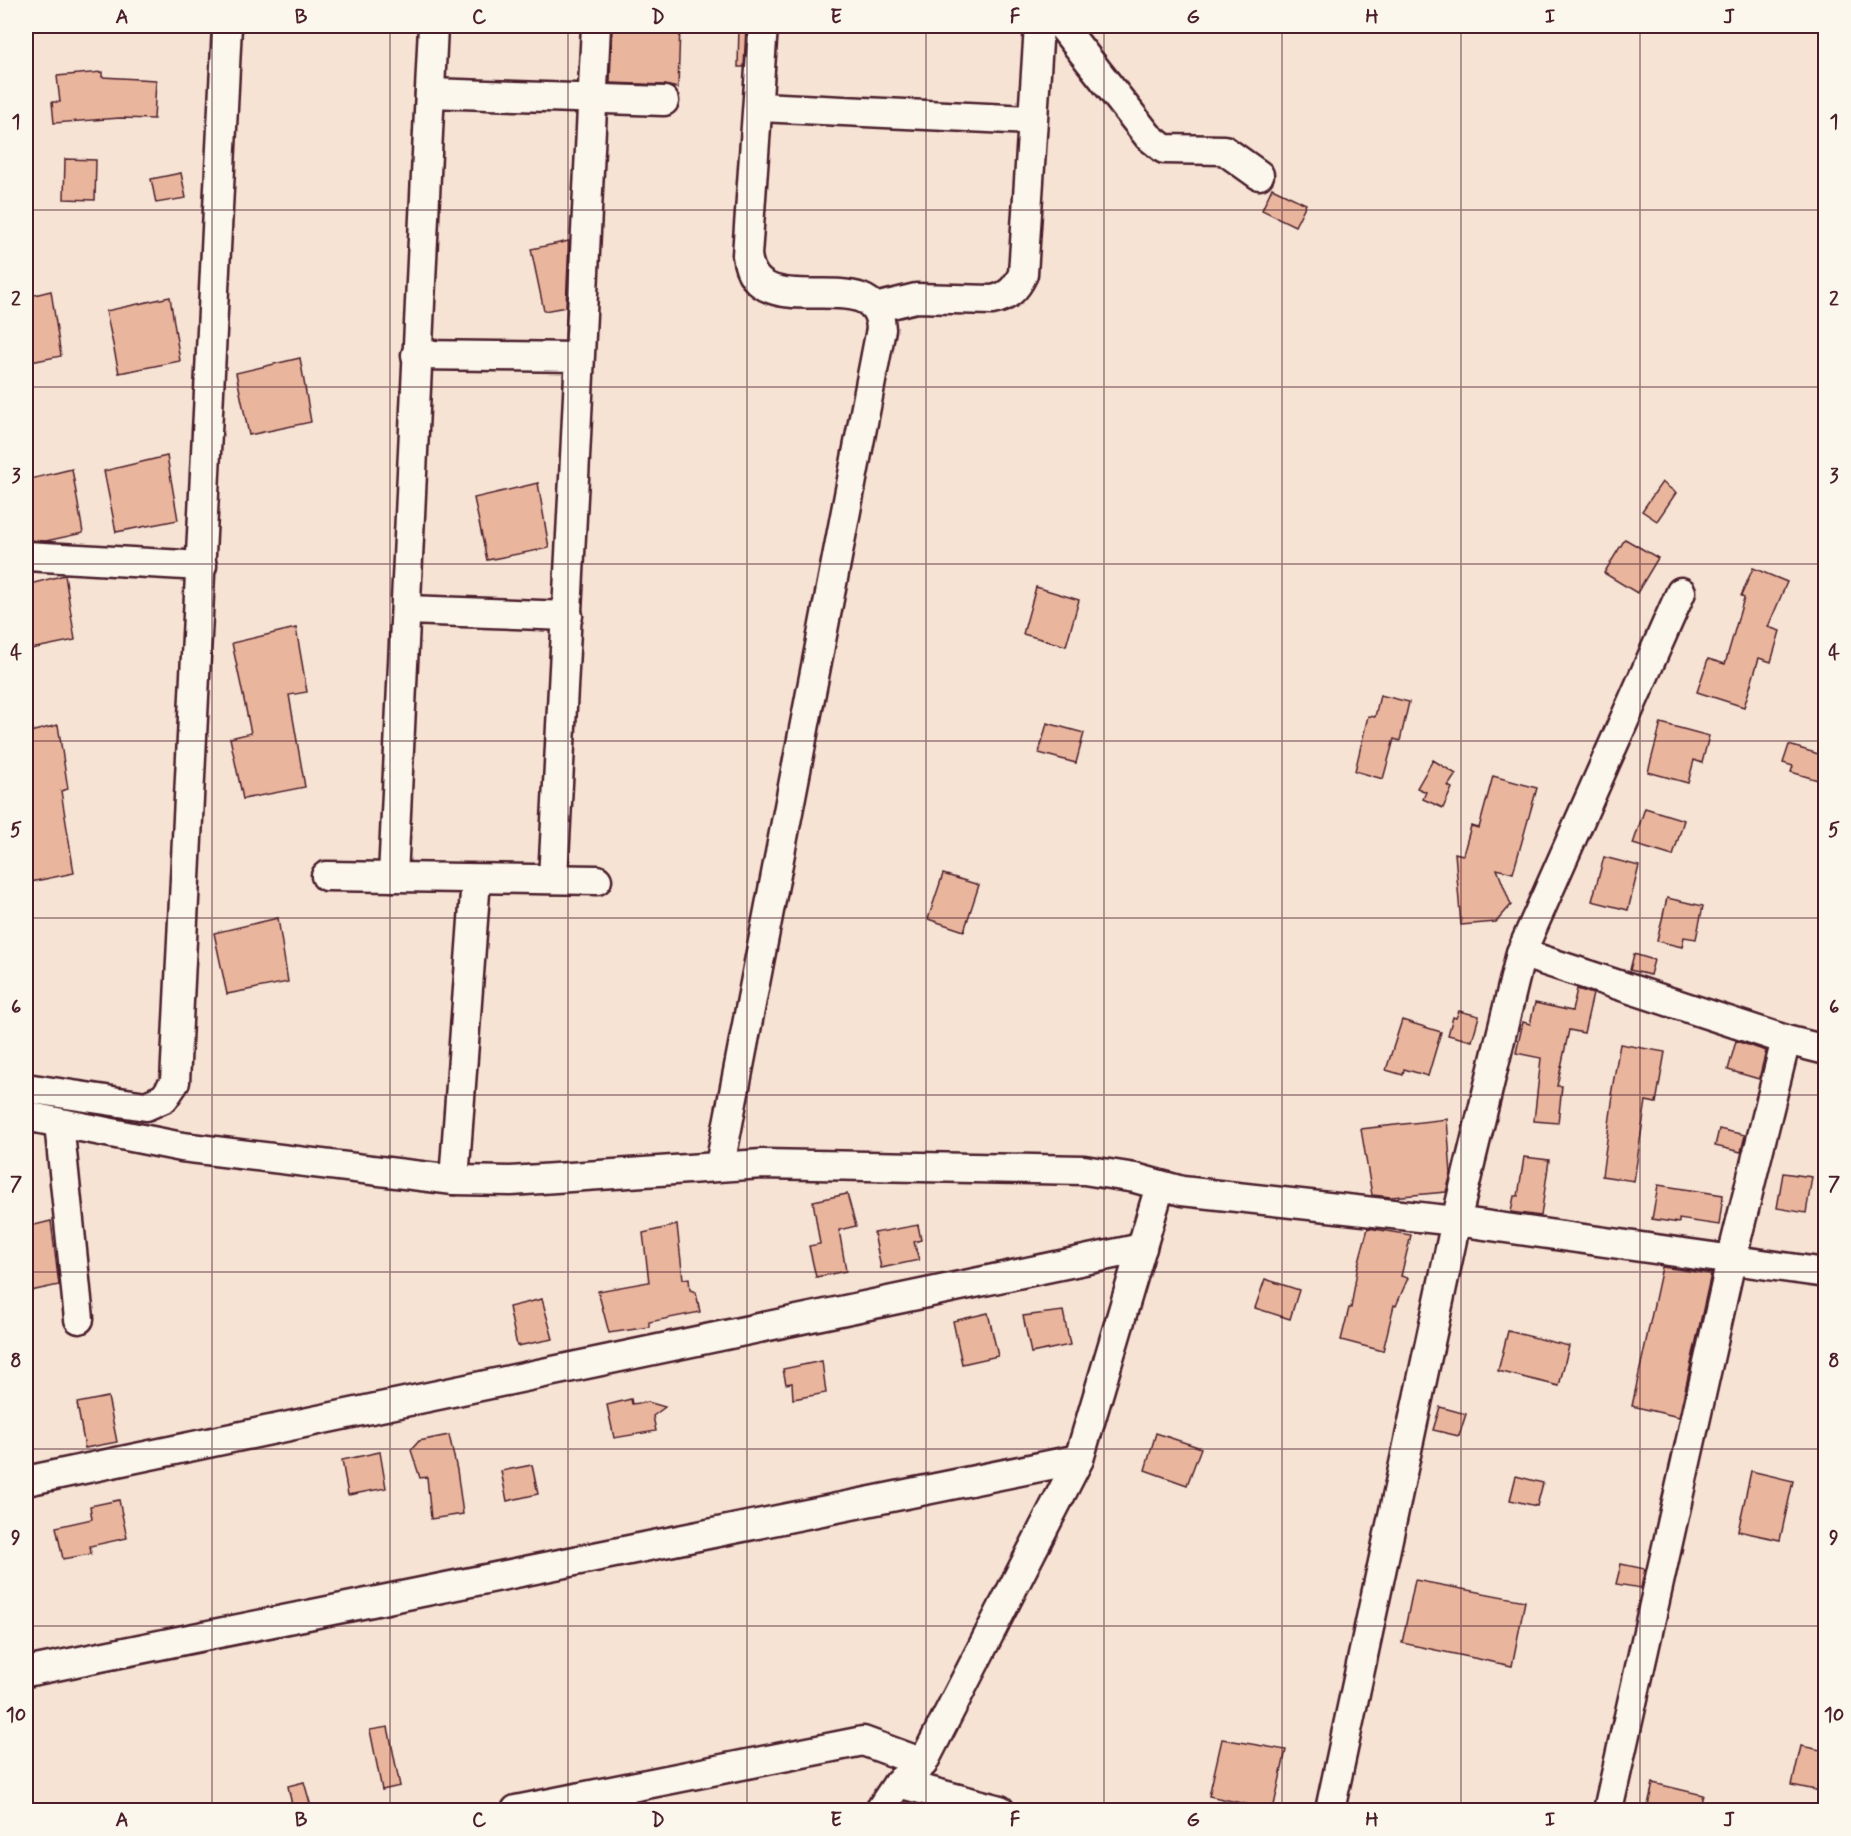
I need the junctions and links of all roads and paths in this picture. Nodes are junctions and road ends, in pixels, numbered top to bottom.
1 (227, 26) edge
2 (433, 26) edge
3 (596, 26) edge
4 (764, 26) edge
5 (1039, 26) edge
6 (1062, 26) edge
7 (430, 93) junction
8 (593, 99) junction
9 (664, 101) dead end
10 (759, 107) junction
11 (1032, 120) junction
12 (1259, 176) dead end
13 (875, 308) junction
14 (416, 355) junction
15 (579, 357) junction
16 (26, 556) edge
17 (202, 566) junction
18 (1681, 592) dead end
19 (406, 610) junction
20 (568, 616) junction
21 (326, 876) dead end
22 (393, 877) junction
23 (476, 879) junction
24 (553, 879) junction
25 (597, 880) dead end
26 (1521, 953) junction
27 (1786, 1040) junction
28 (1826, 1050) edge
29 (26, 1088) edge
30 (26, 1116) edge
31 (59, 1123) junction
32 (720, 1165) junction
33 (454, 1180) junction
34 (1160, 1186) junction
35 (1456, 1221) junction
36 (1142, 1248) junction
37 (1731, 1261) junction
38 (1826, 1273) edge
39 (79, 1319) dead end
40 (1079, 1459) junction
41 (26, 1481) edge
42 (26, 1672) edge
43 (923, 1763) junction
44 (898, 1783) junction
45 (516, 1810) edge
46 (880, 1810) edge
47 (1000, 1810) edge
48 (1330, 1810) edge
49 (1608, 1810) edge

1 - 17 street
2 - 7 street
3 - 8 street
4 - 10 street
5 - 11 street
6 - 12 street
7 - 8 street
7 - 14 street
8 - 9 street
8 - 15 street
10 - 11 street
10 - 13 street
11 - 13 street
13 - 32 street
14 - 15 street
14 - 19 street
15 - 20 street
16 - 17 street
17 - 29 street
18 - 26 street
19 - 20 street
19 - 22 street
20 - 24 street
21 - 22 street
22 - 23 street
23 - 24 street
23 - 33 street
24 - 25 street
26 - 27 street
26 - 35 street
27 - 28 street
27 - 37 street
30 - 31 street
31 - 33 street
31 - 39 street
32 - 33 street
32 - 34 street
34 - 35 street
34 - 36 street
35 - 37 street
35 - 48 street
36 - 40 street
36 - 41 street
37 - 38 street
37 - 49 street
40 - 42 street
40 - 43 street
43 - 44 street
43 - 45 street
44 - 46 street
44 - 47 street

